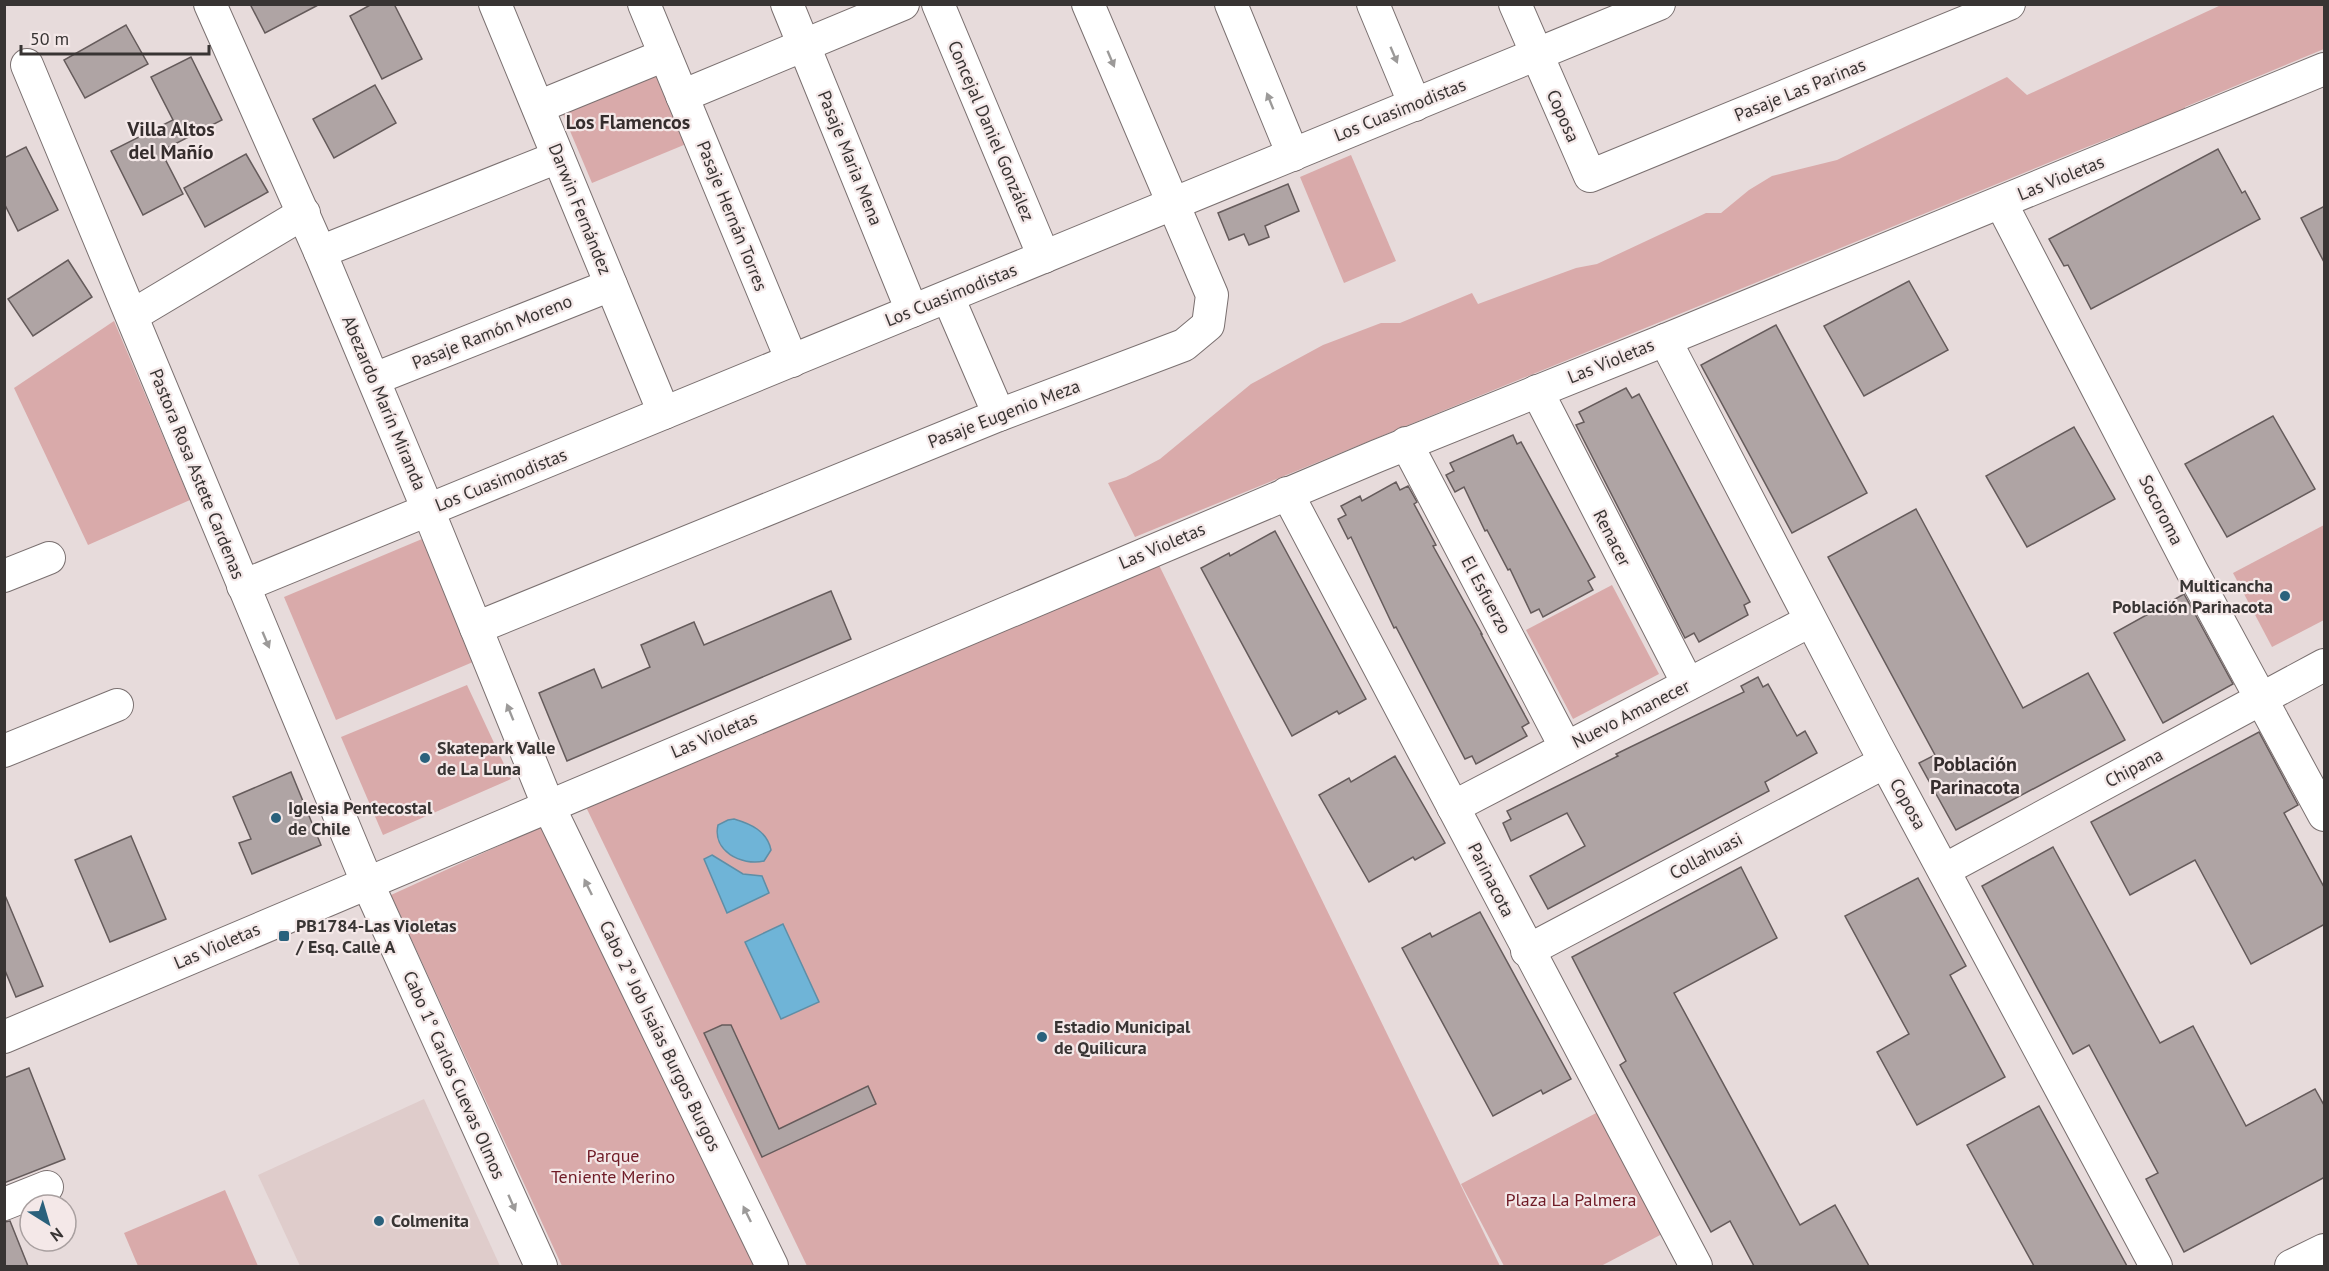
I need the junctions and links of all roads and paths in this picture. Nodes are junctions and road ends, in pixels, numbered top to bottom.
1 (210, 4) edge
2 (495, 4) edge
3 (644, 4) edge
4 (787, 4) edge
5 (903, 4) edge
6 (939, 4) edge
7 (1088, 4) edge
8 (1231, 4) edge
9 (1373, 4) edge
10 (1515, 4) edge
11 (1659, 4) edge
12 (2009, 4) edge
13 (804, 45) junction
14 (665, 55) junction
15 (1535, 55) junction
16 (27, 65) dead end
17 (2325, 69) edge
18 (682, 96) junction
19 (1414, 105) junction
20 (538, 107) junction
21 (1293, 155) junction
22 (558, 157) junction
23 (1590, 176) joint
24 (2001, 203) junction
25 (1172, 205) junction
26 (304, 213) junction
27 (320, 252) junction
28 (1044, 257) junction
29 (611, 285) junction
30 (948, 297) junction
31 (912, 311) junction
32 (133, 315) junction
33 (1665, 340) junction
34 (792, 361) junction
35 (374, 379) junction
36 (1537, 391) junction
37 (664, 413) junction
38 (999, 415) junction
39 (1406, 443) junction
40 (1287, 494) junction
41 (429, 510) junction
42 (49, 558) dead end
43 (4, 576) edge
44 (243, 586) junction
45 (1810, 621) junction
46 (476, 628) junction
47 (2325, 665) edge
48 (1688, 684) junction
49 (2261, 700) junction
50 (117, 705) dead end
51 (1566, 748) junction
52 (4, 751) edge
53 (1885, 762) junction
54 (548, 805) junction
55 (1453, 807) junction
56 (2325, 815) edge
57 (1944, 870) junction
58 (367, 882) junction
59 (1527, 951) junction
60 (4, 1037) edge
61 (47, 1187) dead end
62 (4, 1204) edge
63 (2325, 1250) edge
64 (541, 1266) edge
65 (772, 1266) edge
66 (1696, 1266) edge
67 (2156, 1266) edge
68 (2291, 1266) edge

1 - 26 street, Abezardo Marín Miranda
2 - 20 street, Darwin Fernández
3 - 14 street, Pasaje Hernán Torres
4 - 13 street, Pasaje Maria Mena
5 - 13 street
6 - 28 street, Concejal Daniel González
7 -> 25 street, Pasaje Eugenio Meza
21 -> 8 street
9 -> 19 street
10 - 15 street, Coposa
11 - 15 street, Los Cuasimodistas
12 - 23 street, Pasaje Las Parinas
13 - 18 street
13 - 31 street, Pasaje Maria Mena
14 - 18 street, Pasaje Hernán Torres
14 - 20 street
15 - 19 street, Los Cuasimodistas
15 - 23 street, Coposa
16 - 32 street, Pastora Rosa Astete Cardenas
17 - 24 street, Las Violetas
18 - 34 street, Pasaje Hernán Torres
19 - 21 street, Los Cuasimodistas
20 - 22 street, Darwin Fernández
21 - 25 street, Los Cuasimodistas
22 - 27 street
22 - 29 street, Darwin Fernández
24 - 33 street, Las Violetas
24 - 49 street, Socoroma
25 - 28 street, Los Cuasimodistas
25 - 38 street, Pasaje Eugenio Meza
26 - 27 street, Abezardo Marín Miranda
26 - 32 street
27 - 35 street, Abezardo Marín Miranda
28 - 30 street, Los Cuasimodistas
29 - 35 street, Pasaje Ramón Moreno
29 - 37 street, Darwin Fernández
30 - 31 street, Los Cuasimodistas
30 - 38 street
31 - 34 street, Los Cuasimodistas
32 - 44 street, Pastora Rosa Astete Cardenas
33 - 36 street, Las Violetas
33 - 45 street, Coposa
34 - 37 street, Los Cuasimodistas
35 - 41 street, Abezardo Marín Miranda
36 - 39 street, Las Violetas
36 - 48 street, Renacer
37 - 41 street, Los Cuasimodistas
38 - 46 street, Pasaje Eugenio Meza
39 - 40 street, Las Violetas
39 - 51 street, El Esfuerzo
40 - 54 street, Las Violetas
40 - 55 street, Parinacota
41 - 44 street, Los Cuasimodistas
41 - 46 street, Abezardo Marín Miranda
42 - 43 street
44 -> 58 street, Pastora Rosa Astete Cardenas
45 - 48 street, Nuevo Amanecer
45 - 53 street, Coposa
54 -> 46 street, Abezardo Marín Miranda
47 - 49 street, Chipana
48 - 51 street, Nuevo Amanecer
49 - 56 street, Socoroma
49 - 57 street, Chipana
50 - 52 street
51 - 55 street, Nuevo Amanecer
53 - 57 street, Coposa
53 - 59 street, Collahuasi
54 - 58 street, Las Violetas
65 -> 54 street, Cabo 2° Job Isaías Burgos Burgos
55 - 59 street, Parinacota
57 - 67 street, Coposa
58 - 60 street, Las Violetas
58 -> 64 street, Cabo 1° Carlos Cuevas Olmos
59 - 66 street, Parinacota
61 - 62 street
63 - 68 street

